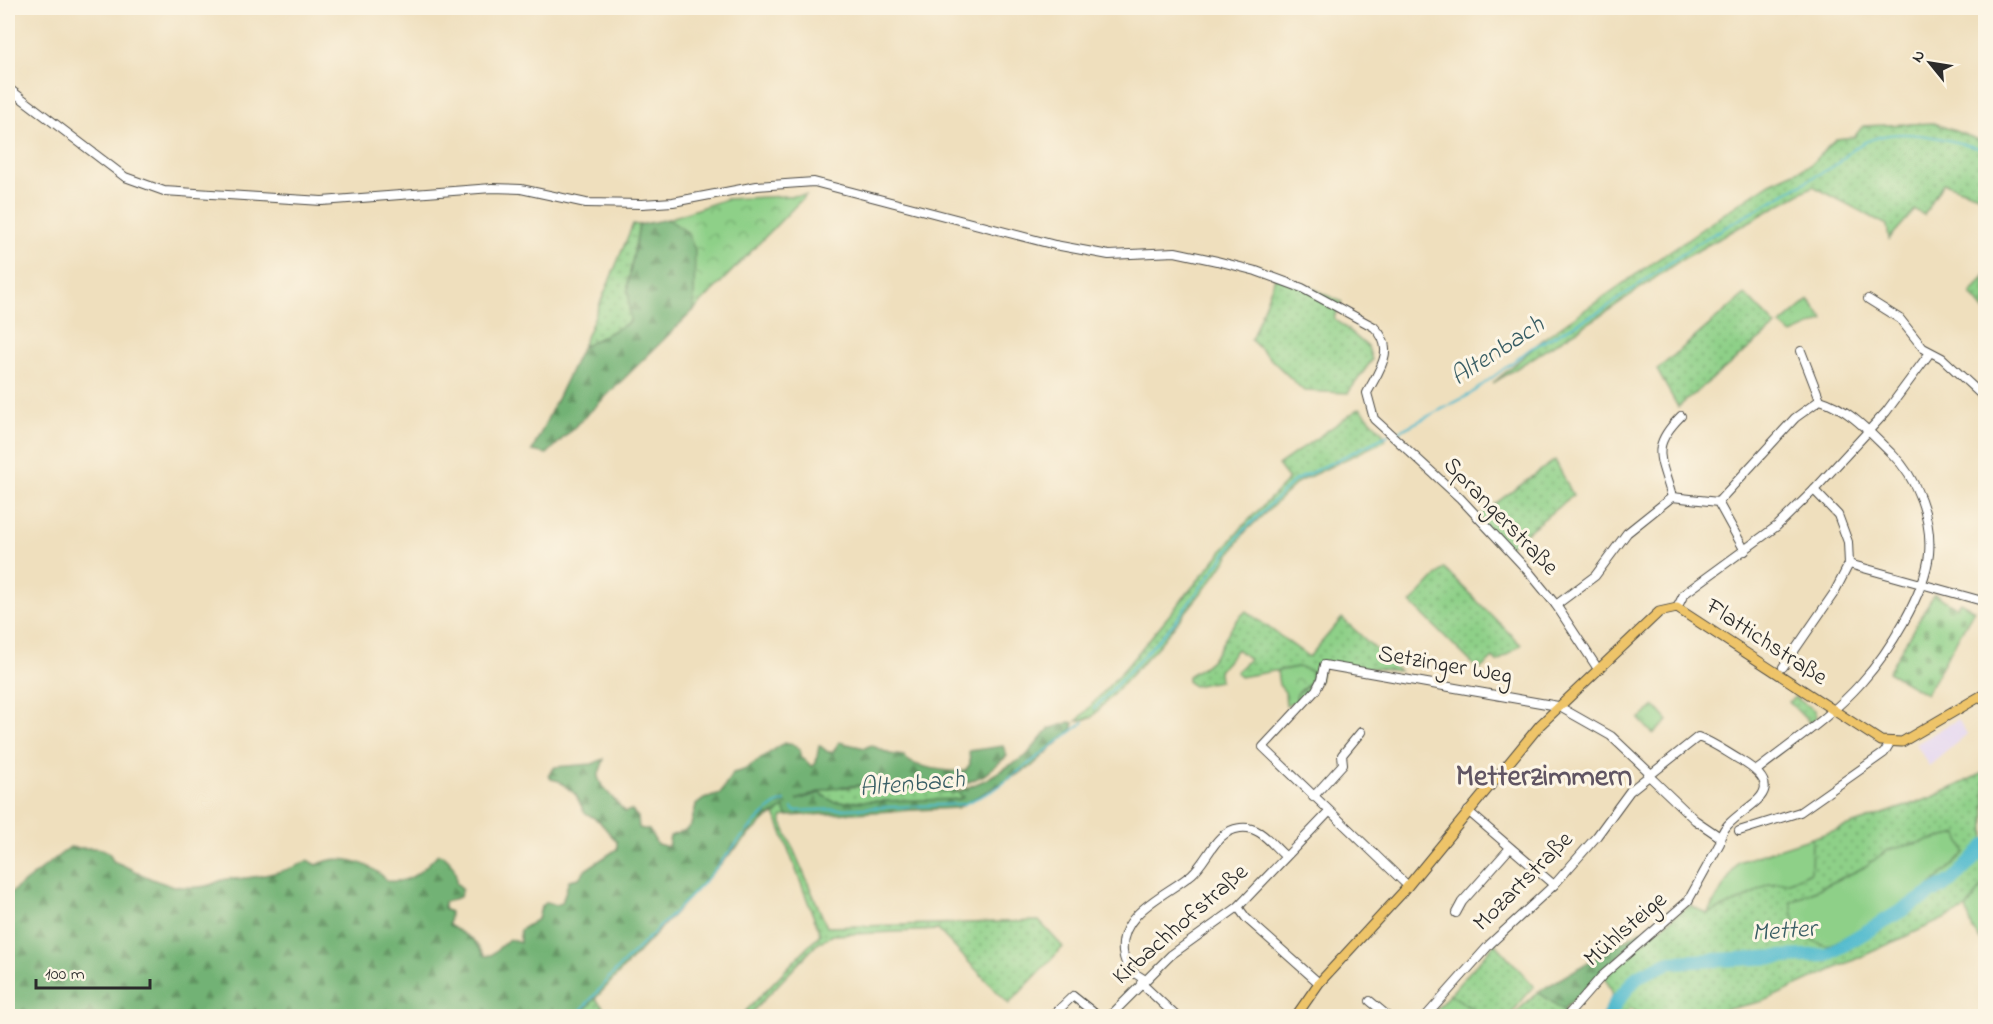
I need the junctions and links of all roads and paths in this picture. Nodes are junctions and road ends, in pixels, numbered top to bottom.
1 (8, 88) edge
2 (1868, 299) dead end
3 (1801, 351) dead end
4 (1929, 354) junction
5 (1986, 399) edge
6 (1820, 400) junction
7 (1682, 416) dead end
8 (1868, 431) junction
9 (1814, 490) junction
10 (1672, 497) junction
11 (1718, 502) junction
12 (1745, 551) junction
13 (1849, 564) junction
14 (1920, 585) junction
15 (1986, 602) edge
16 (1556, 605) junction
17 (1677, 608) junction
18 (1783, 668) dead end
19 (1598, 669) junction
20 (1986, 693) edge
21 (1558, 706) junction
22 (1834, 711) junction
23 (1361, 732) dead end
24 (1890, 742) junction
25 (1757, 770) junction
26 (1649, 774) junction
27 (1313, 797) junction
28 (1468, 811) junction
29 (1329, 812) junction
30 (1739, 831) dead end
31 (1720, 837) junction
32 (1510, 848) junction
33 (1285, 856) junction
34 (1554, 885) junction
35 (1408, 886) junction
36 (1238, 907) junction
37 (1456, 913) dead end
38 (1143, 982) junction
39 (1319, 983) junction
40 (1370, 1000) dead end
41 (1052, 1017) edge
42 (1098, 1017) edge
43 (1110, 1017) edge
44 (1176, 1017) edge
45 (1296, 1017) edge
46 (1388, 1017) edge
47 (1426, 1017) edge
48 (1567, 1017) edge

1 - 16 street, Sprangerstraße
2 - 4 street
3 - 6 street
4 - 5 street
4 - 8 street
6 - 8 street
6 - 11 street
7 - 10 street
8 - 9 street
8 - 14 street
9 - 12 street
9 - 13 street
10 - 11 street
10 - 16 street
11 - 12 street
12 - 17 street
13 - 14 street
13 - 18 street
14 - 15 street
14 - 22 street
16 - 19 street, Sprangerstraße
17 - 19 main road
17 - 22 main road, Flattichstraße
19 - 21 main road
20 - 24 main road
21 - 26 street, Setzinger Weg
21 - 27 street, Setzinger Weg
21 - 28 main road
22 - 24 main road, Flattichstraße
22 - 25 street
23 - 27 street
24 - 30 street
25 - 26 street, Mozartstraße
25 - 31 street, Mühlsteige
26 - 31 street, Setzinger Weg
26 - 34 street, Mozartstraße
27 - 29 street
28 - 32 street
28 - 35 main road
29 - 33 street, Kirbachhofstraße
29 - 35 street
31 - 48 street, Mühlsteige
32 - 34 street
32 - 37 street
33 - 36 street, Kirbachhofstraße
33 - 38 street
34 - 47 street, Mozartstraße
35 - 39 main road
36 - 38 street, Kirbachhofstraße
36 - 39 street
38 - 43 street, Kirbachhofstraße
38 - 44 street
39 - 45 main road
40 - 46 street
41 - 42 street

